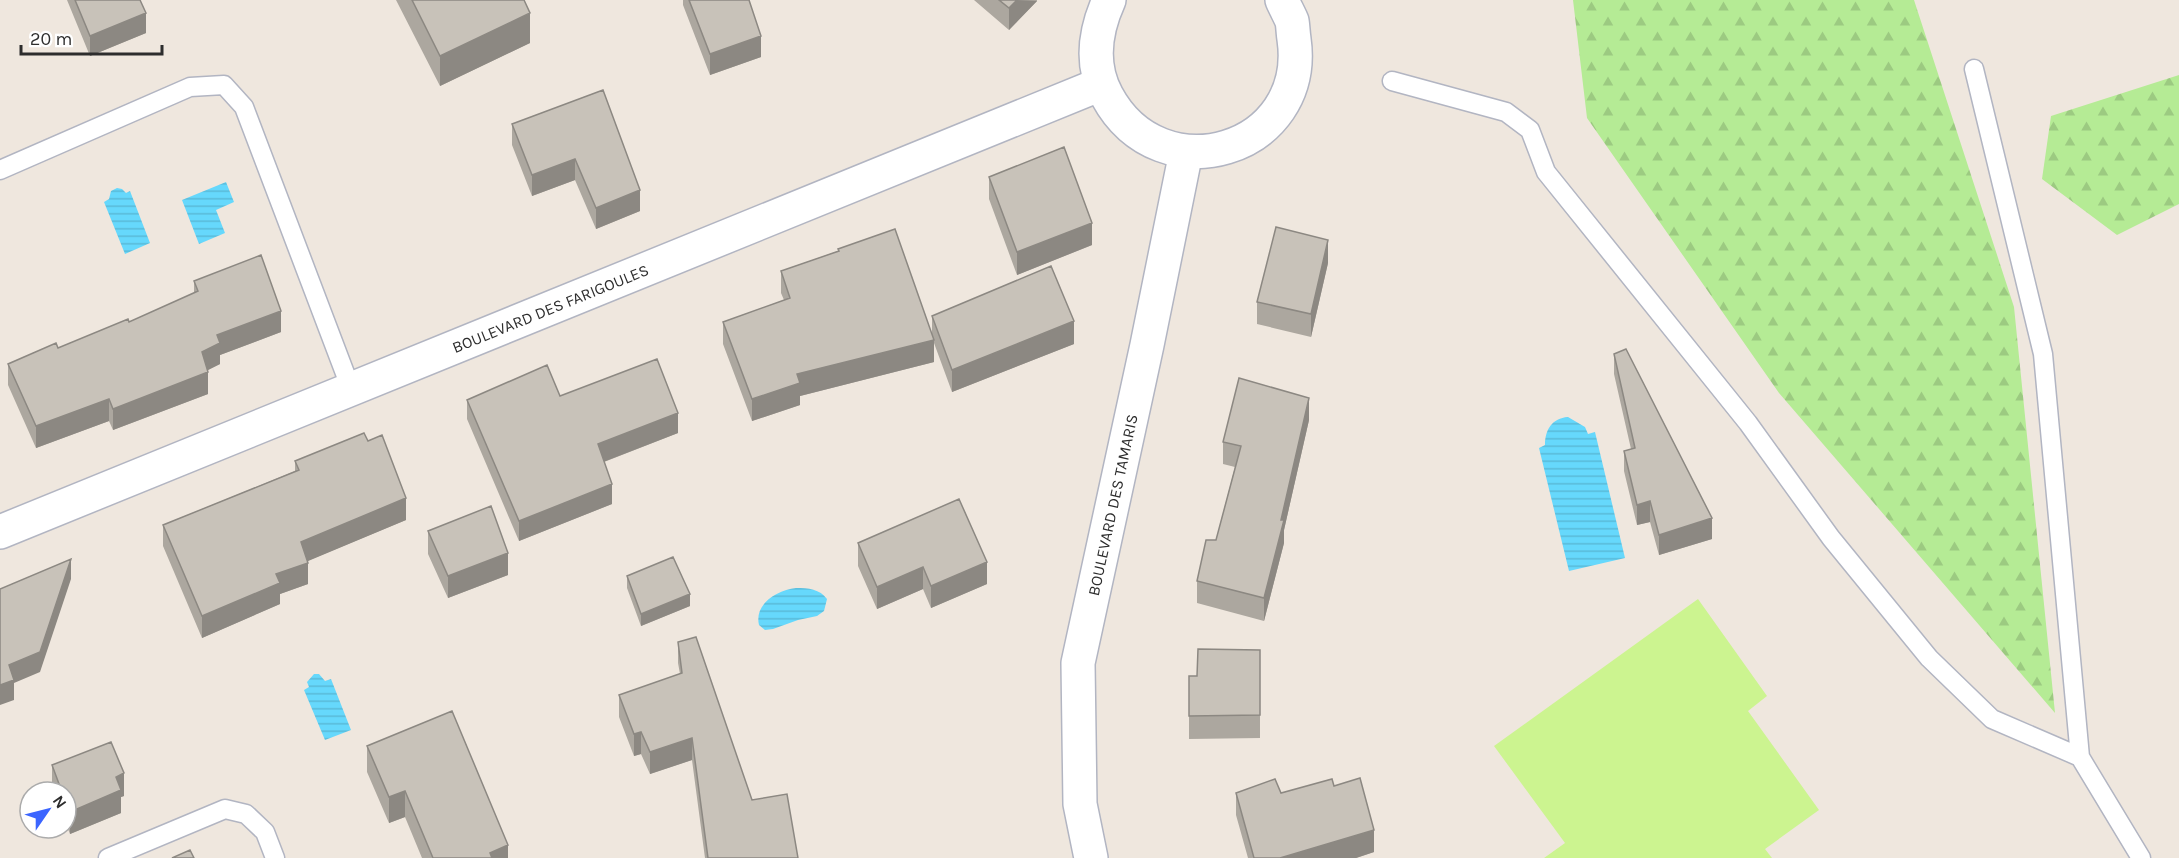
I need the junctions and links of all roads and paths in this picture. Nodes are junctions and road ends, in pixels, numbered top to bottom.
1 (1109, 0) edge
2 (1282, 0) edge
3 (1974, 69) dead end
4 (1392, 81) dead end
5 (1101, 84) junction
6 (1185, 152) junction
7 (0, 170) edge
8 (351, 389) junction
9 (0, 532) edge
10 (2080, 758) junction
11 (108, 858) edge
12 (275, 858) edge
13 (1091, 858) edge
14 (2141, 858) edge

1 - 5 street
2 - 6 street
3 - 10 lane
4 - 10 lane
5 - 6 street
5 - 8 street, BOULEVARD DES FARIGOULES
6 - 13 street, BOULEVARD DES TAMARIS
7 - 8 lane
8 - 9 street, BOULEVARD DES FARIGOULES
10 - 14 lane
11 - 12 lane

